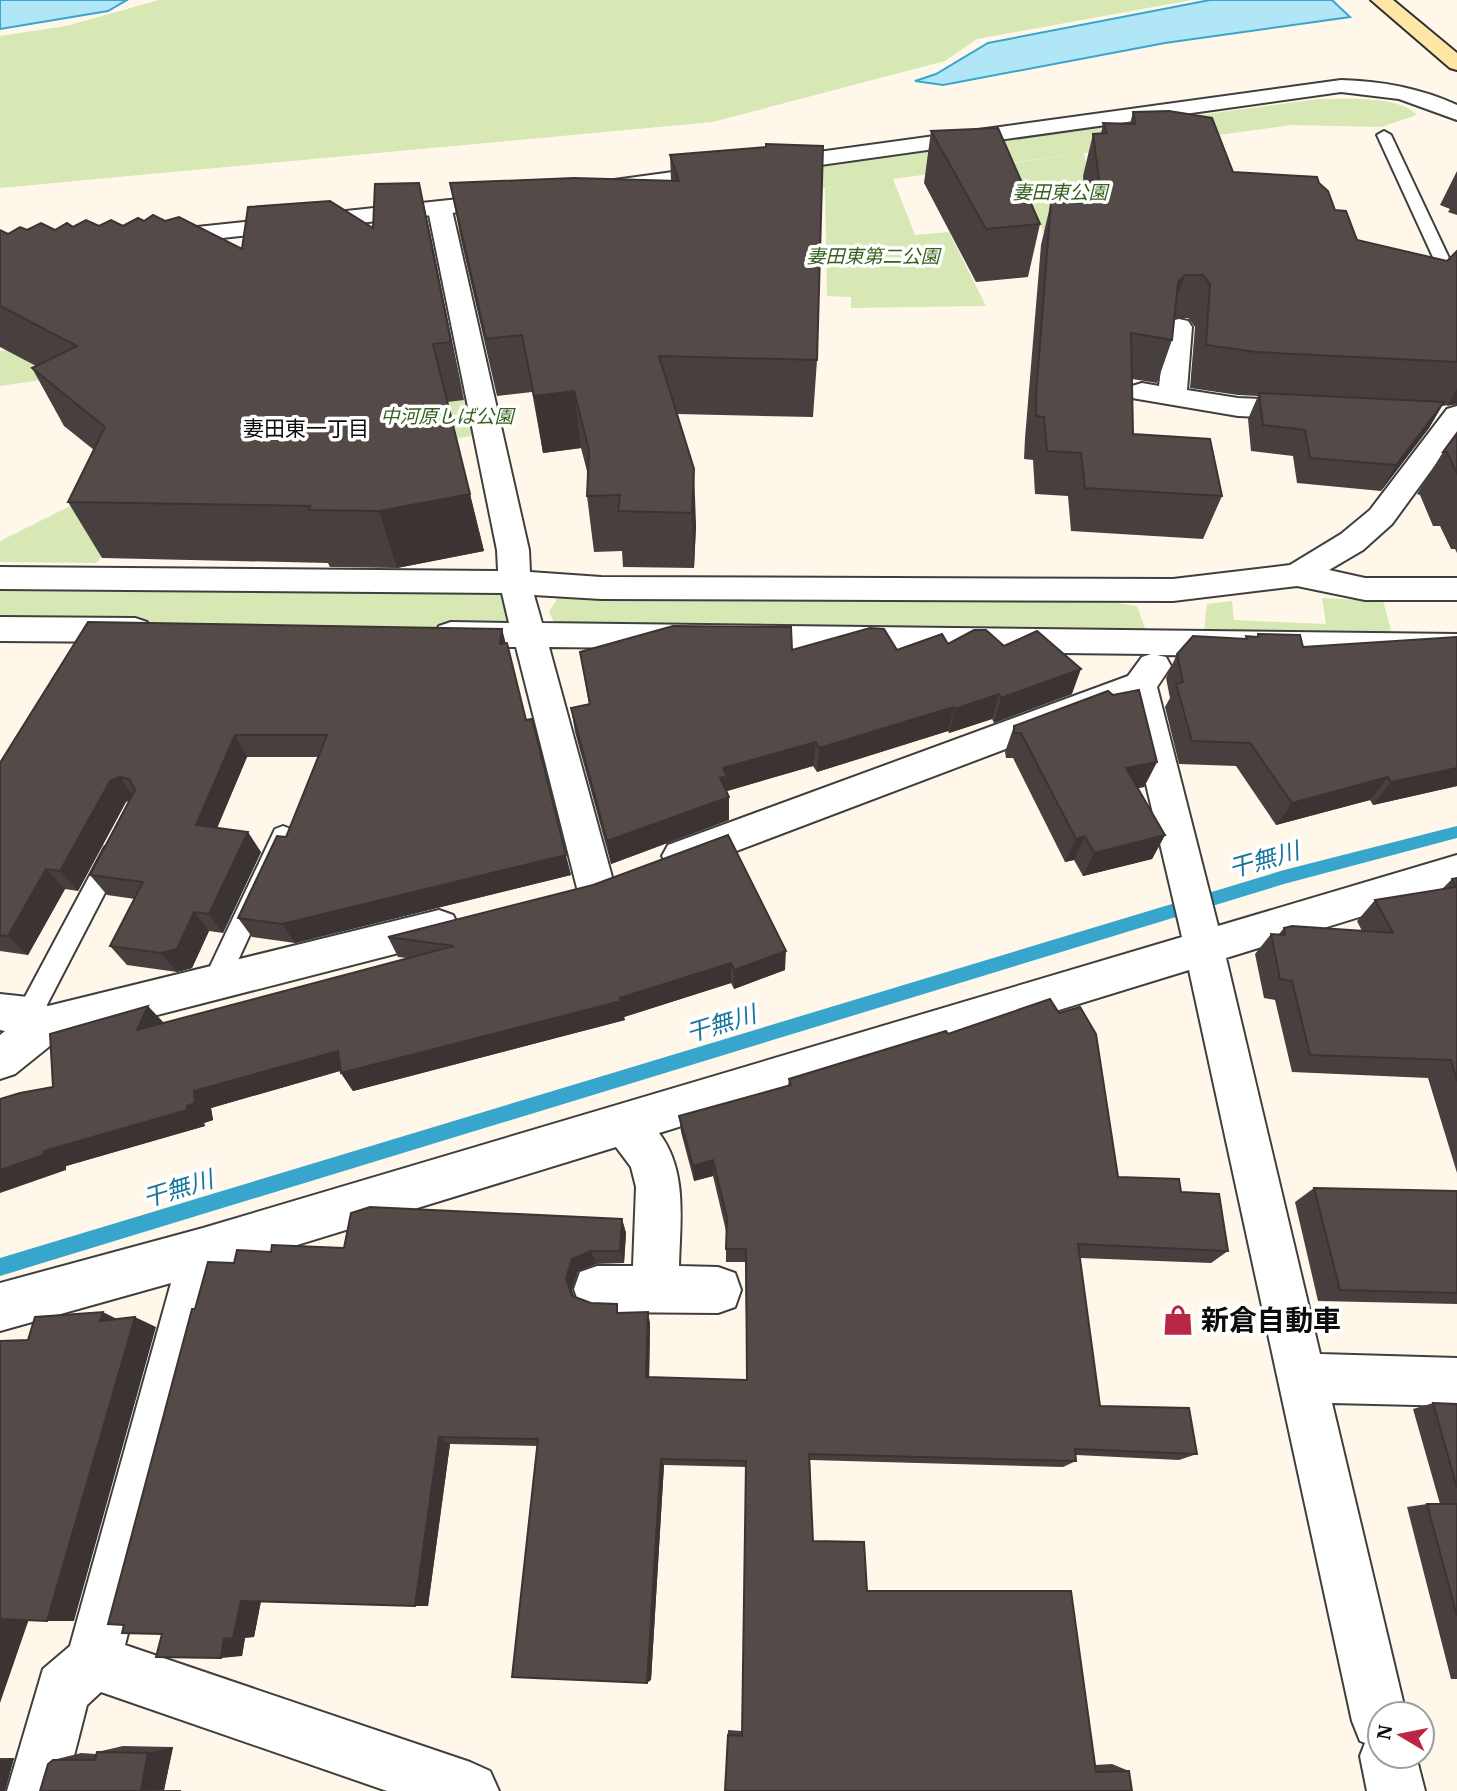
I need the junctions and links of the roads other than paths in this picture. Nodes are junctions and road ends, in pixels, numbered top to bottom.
1 (1381, 0) edge
2 (1457, 64) edge
3 (1457, 113) edge
4 (1384, 135) dead end
5 (578, 192) edge
6 (523, 199) edge
7 (440, 210) junction
8 (138, 240) edge
9 (1457, 292) edge
10 (1179, 327) edge
11 (1142, 392) dead end
12 (1172, 397) junction
13 (1333, 412) edge
14 (1446, 416) edge
15 (1297, 575) junction
16 (0, 578) edge
17 (515, 582) junction
18 (1457, 589) edge
19 (1173, 590) junction
20 (0, 629) edge
21 (168, 631) edge
22 (419, 634) edge
23 (531, 635) junction
24 (1171, 643) junction
25 (1457, 646) edge
26 (1140, 685) junction
27 (124, 834) edge
28 (283, 836) edge
29 (1457, 871) edge
30 (596, 888) junction
31 (556, 898) edge
32 (478, 917) edge
33 (1200, 937) junction
34 (215, 983) junction
35 (24, 1018) edge
36 (0, 1060) edge
37 (624, 1122) junction
38 (203, 1251) junction
39 (597, 1289) dead end
40 (655, 1289) junction
41 (718, 1290) dead end
42 (0, 1307) edge
43 (1301, 1378) junction
44 (1457, 1382) edge
45 (93, 1662) junction
46 (1375, 1700) edge
47 (1391, 1770) edge
48 (36, 1791) edge
49 (470, 1791) edge
50 (1396, 1791) edge

1 - 2 main road
3 - 5 street
4 - 9 lane
6 - 7 street
7 - 8 street
7 - 17 street
10 - 12 street
11 - 12 street
12 - 13 street
14 - 15 street
15 - 18 street
15 - 19 street
16 - 17 street
17 - 19 street
17 - 23 street
19 - 24 street
20 - 21 street
22 - 23 street
23 - 24 street
23 - 30 street
24 - 25 street
24 - 26 street
26 - 30 street
26 - 33 street
27 - 35 lane
28 - 34 lane
29 - 33 street
30 - 31 street
32 - 34 street
33 - 37 street
33 - 43 street
34 - 35 street
35 - 36 street
37 - 38 street
37 - 40 street
38 - 42 street
38 - 45 street
39 - 40 street
40 - 41 street
43 - 44 street
43 - 46 street
45 - 48 street
45 - 49 street
47 - 50 street

